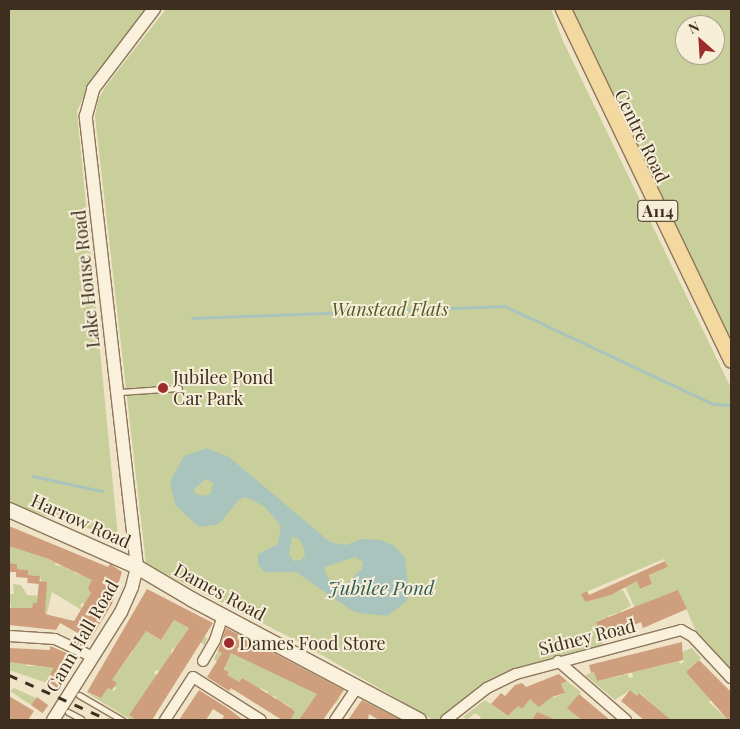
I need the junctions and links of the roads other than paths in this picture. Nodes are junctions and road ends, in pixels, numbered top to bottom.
1 (154, 9) edge
2 (563, 9) edge
3 (731, 360) edge
4 (178, 388) dead end
5 (116, 393) junction
6 (9, 510) edge
7 (137, 567) junction
8 (223, 616) junction
9 (9, 636) edge
10 (94, 657) junction
11 (203, 661) dead end
12 (558, 662) junction
13 (731, 678) edge
14 (357, 686) junction
15 (79, 695) dead end
16 (68, 712) dead end
17 (81, 719) dead end
18 (53, 720) edge
19 (122, 720) edge
20 (165, 720) edge
21 (261, 720) edge
22 (335, 720) edge
23 (418, 720) edge
24 (446, 720) edge
25 (626, 720) edge

1 - 5 street, Lake House Road
2 - 3 main road, Centre Road / A114
4 - 5 lane
5 - 7 street, Lake House Road
6 - 7 main road, Harrow Road
7 - 8 main road, Dames Road
7 - 10 street, Cann Hall Road
8 - 11 street
8 - 14 main road, Dames Road
9 - 10 street
10 - 18 street, Cann Hall Road
12 - 13 street, Sidney Road
12 - 24 street, Sidney Road
12 - 25 street
14 - 22 street
14 - 23 main road, Dames Road
15 - 19 lane
16 - 17 lane
20 - 21 street

